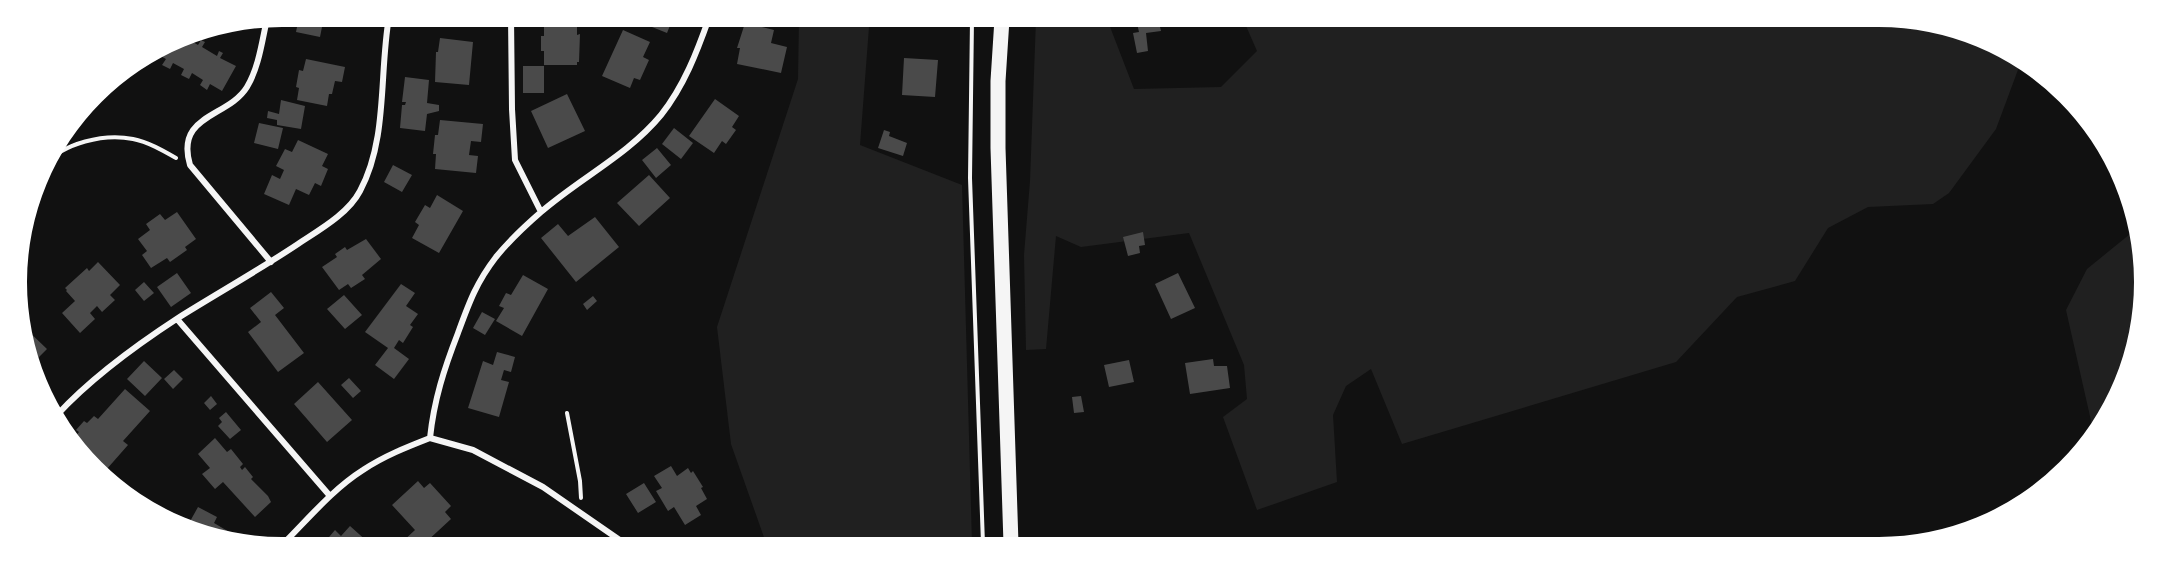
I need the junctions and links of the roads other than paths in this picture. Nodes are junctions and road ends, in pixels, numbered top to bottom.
1 (388, 27) edge
2 (511, 27) edge
3 (706, 27) edge
4 (1001, 27) edge
5 (265, 28) edge
6 (541, 212) junction
7 (271, 262) junction
8 (177, 319) junction
9 (61, 410) edge
10 (430, 438) junction
11 (330, 496) junction
12 (290, 537) edge
13 (615, 537) edge
14 (1011, 537) edge

1 - 7 street
2 - 6 street
3 - 6 street
4 - 14 main road
5 - 7 street
6 - 10 street
7 - 8 street
8 - 9 street
8 - 11 street
10 - 11 street
10 - 13 street
11 - 12 street

